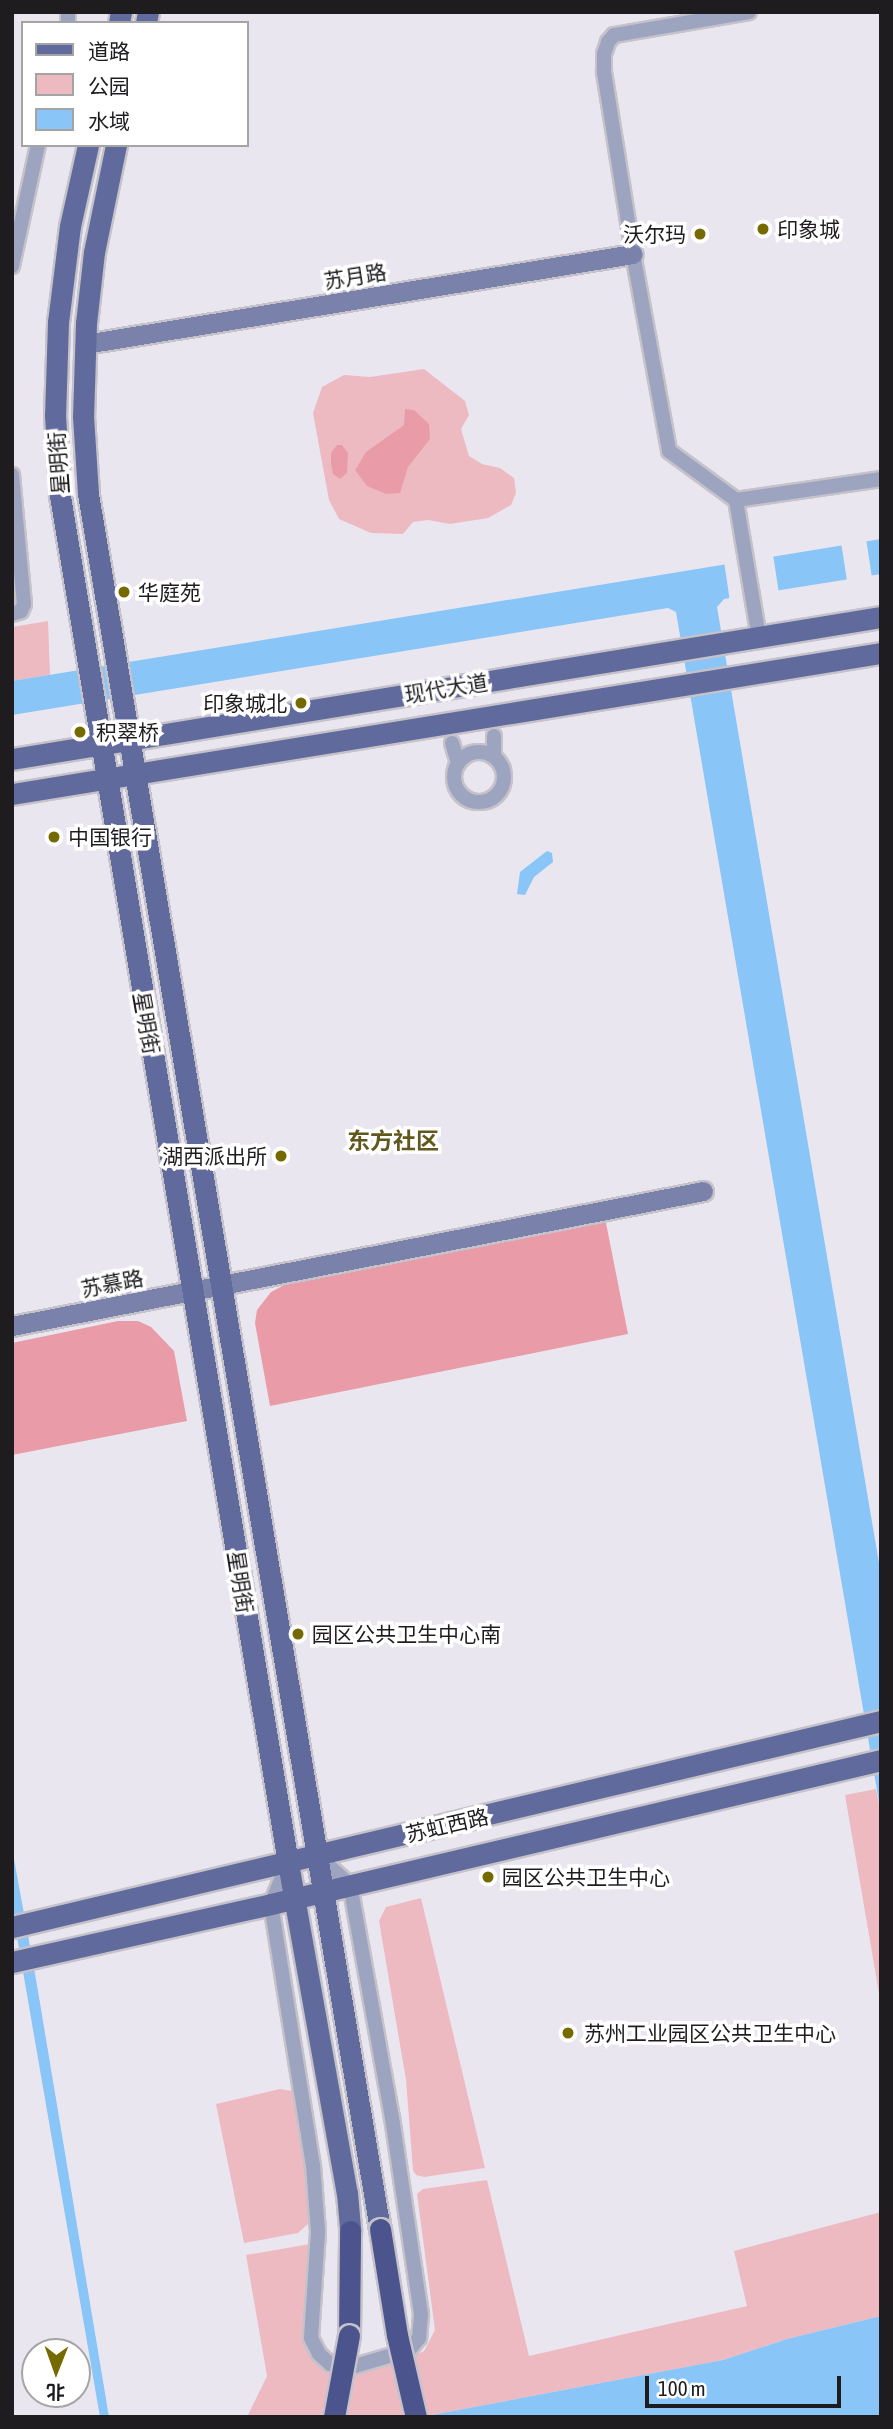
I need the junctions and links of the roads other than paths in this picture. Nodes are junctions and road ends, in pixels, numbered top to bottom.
1 (749, 12) edge
2 (38, 147) edge
3 (88, 147) edge
4 (116, 147) edge
5 (633, 254) junction
6 (12, 266) edge
7 (85, 344) junction
8 (12, 475) edge
9 (881, 480) edge
10 (736, 500) junction
11 (12, 614) edge
12 (881, 617) edge
13 (759, 637) junction
14 (881, 653) edge
15 (494, 736) dead end
16 (130, 740) junction
17 (452, 743) dead end
18 (100, 745) junction
19 (494, 756) junction
20 (12, 759) edge
21 (458, 764) junction
22 (136, 775) junction
23 (106, 779) junction
24 (12, 794) edge
25 (703, 1191) dead end
26 (221, 1287) junction
27 (192, 1291) junction
28 (12, 1326) edge
29 (872, 1723) edge
30 (875, 1761) edge
31 (318, 1856) junction
32 (288, 1863) junction
33 (350, 1885) junction
34 (323, 1891) junction
35 (294, 1899) junction
36 (271, 1904) junction
37 (18, 1925) edge
38 (22, 1959) edge
39 (380, 2229) joint
40 (350, 2231) joint
41 (349, 2335) junction
42 (334, 2417) edge
43 (344, 2417) edge
44 (416, 2417) edge

1 - 5 street
2 - 6 street
3 - 18 main road, 星明街
4 - 7 main road, 星明街
5 - 7 street, 苏月路
5 - 10 street
7 - 16 main road, 星明街
8 - 11 street
9 - 10 street
10 - 13 street
12 - 13 main road, 现代大道
13 - 16 main road, 现代大道
14 - 22 main road, 现代大道
15 - 19 street
16 - 18 main road, 现代大道
16 - 22 main road, 星明街
17 - 21 street
18 - 20 main road, 现代大道
18 - 23 main road, 星明街
19 - 21 street
19 - 21 street
22 - 23 main road, 现代大道
22 - 26 main road, 星明街
23 - 24 main road, 现代大道
23 - 27 main road, 星明街
25 - 26 street, 苏慕路
26 - 27 street, 苏慕路
26 - 31 main road, 星明街
27 - 28 street, 苏慕路
27 - 32 main road, 星明街
29 - 31 main road, 苏虹西路
30 - 33 main road, 苏虹西路
31 - 32 main road, 苏虹西路
31 - 33 street
31 - 34 main road, 星明街
32 - 35 main road, 星明街
32 - 36 street
32 - 37 main road, 苏虹西路
33 - 34 main road, 苏虹西路
33 - 36 street
34 - 35 main road, 苏虹西路
34 - 39 main road, 星明街
35 - 36 main road, 苏虹西路
35 - 40 main road, 星明街
36 - 38 main road, 苏虹西路
39 - 44 highway, bridge
40 - 41 highway
41 - 42 highway, bridge
41 - 43 highway, bridge

